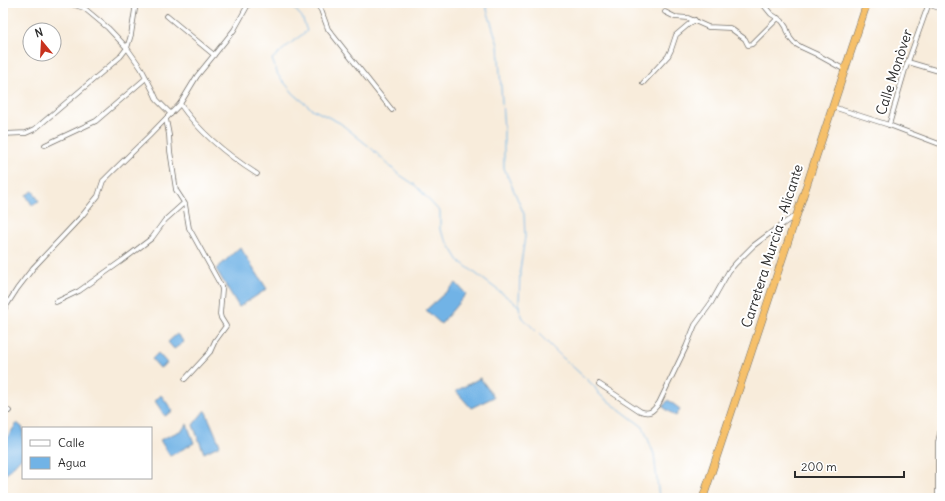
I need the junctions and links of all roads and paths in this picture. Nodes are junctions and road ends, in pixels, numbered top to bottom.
1 (68, 3) edge
2 (136, 3) edge
3 (249, 3) edge
4 (316, 3) edge
5 (762, 3) edge
6 (868, 3) edge
7 (927, 4) edge
8 (942, 8) edge
9 (665, 12) dead end
10 (167, 16) dead end
11 (778, 18) junction
12 (695, 20) junction
13 (127, 48) junction
14 (214, 56) junction
15 (908, 62) junction
16 (845, 70) junction
17 (942, 72) edge
18 (146, 78) junction
19 (643, 83) dead end
20 (180, 104) junction
21 (832, 107) junction
22 (392, 110) dead end
23 (171, 114) junction
24 (166, 120) junction
25 (888, 125) junction
26 (3, 134) edge
27 (45, 145) dead end
28 (942, 145) edge
29 (257, 174) dead end
30 (184, 203) junction
31 (796, 215) junction
32 (56, 302) dead end
33 (3, 312) edge
34 (185, 379) dead end
35 (599, 384) dead end
36 (3, 406) edge
37 (9, 411) dead end
38 (942, 424) edge
39 (703, 498) edge
40 (938, 498) edge

1 - 13 street
2 - 13 street
3 - 14 street
4 - 22 street
5 - 11 street
6 - 16 highway, Carretera Murcia - Alicante
7 - 8 street
7 - 15 street, Calle Monòver
9 - 12 street
10 - 14 street
11 - 12 street
11 - 16 street
12 - 19 street
13 - 18 street
13 - 26 street
14 - 20 street
15 - 17 street
15 - 25 street, Calle Monòver
16 - 21 highway, Carretera Murcia - Alicante
18 - 23 street
18 - 27 street
20 - 23 street
20 - 29 street
21 - 25 street
21 - 31 highway, Carretera Murcia - Alicante
23 - 24 street
24 - 30 street
24 - 33 street
25 - 28 street
30 - 32 street
30 - 34 street
31 - 35 street
31 - 39 highway, Carretera Murcia - Alicante
36 - 37 street
38 - 40 street

